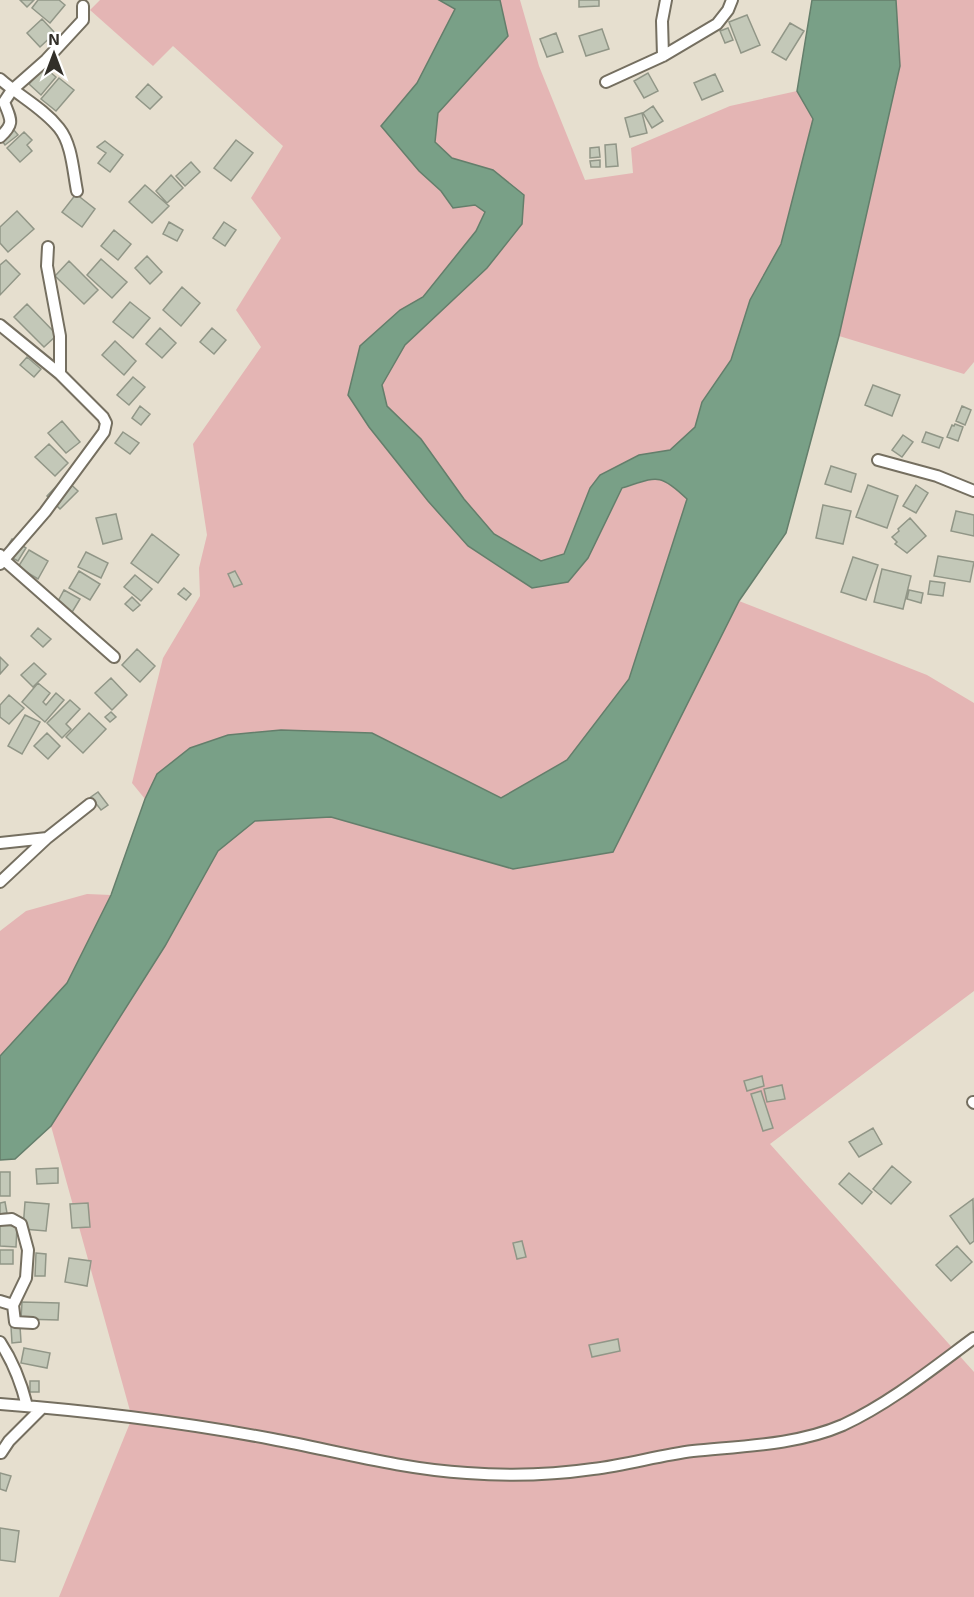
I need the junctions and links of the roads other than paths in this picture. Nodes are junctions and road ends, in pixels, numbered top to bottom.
1 (666, 0) edge
2 (732, 0) edge
3 (83, 6) dead end
4 (663, 56) junction
5 (0, 79) edge
6 (606, 82) dead end
7 (12, 90) junction
8 (0, 137) edge
9 (77, 191) dead end
10 (48, 247) dead end
11 (0, 325) edge
12 (60, 374) junction
13 (878, 460) dead end
14 (974, 491) edge
15 (1, 560) edge
16 (114, 657) dead end
17 (90, 804) dead end
18 (47, 838) junction
19 (0, 843) edge
20 (0, 882) edge
21 (0, 1220) edge
22 (0, 1300) edge
23 (13, 1305) junction
24 (33, 1323) dead end
25 (974, 1338) edge
26 (0, 1342) edge
27 (1, 1404) edge
28 (27, 1406) junction
29 (42, 1408) junction
30 (1, 1453) edge

1 - 4 street
2 - 4 street
3 - 7 street
4 - 6 street
5 - 7 street
7 - 8 street
7 - 9 street
10 - 12 street
11 - 12 street
12 - 15 street
13 - 14 street
15 - 16 street
17 - 18 street
18 - 19 street
18 - 20 street
21 - 23 street
22 - 23 street
23 - 24 street
25 - 29 street
26 - 28 street
27 - 28 street
28 - 29 street
29 - 30 street

